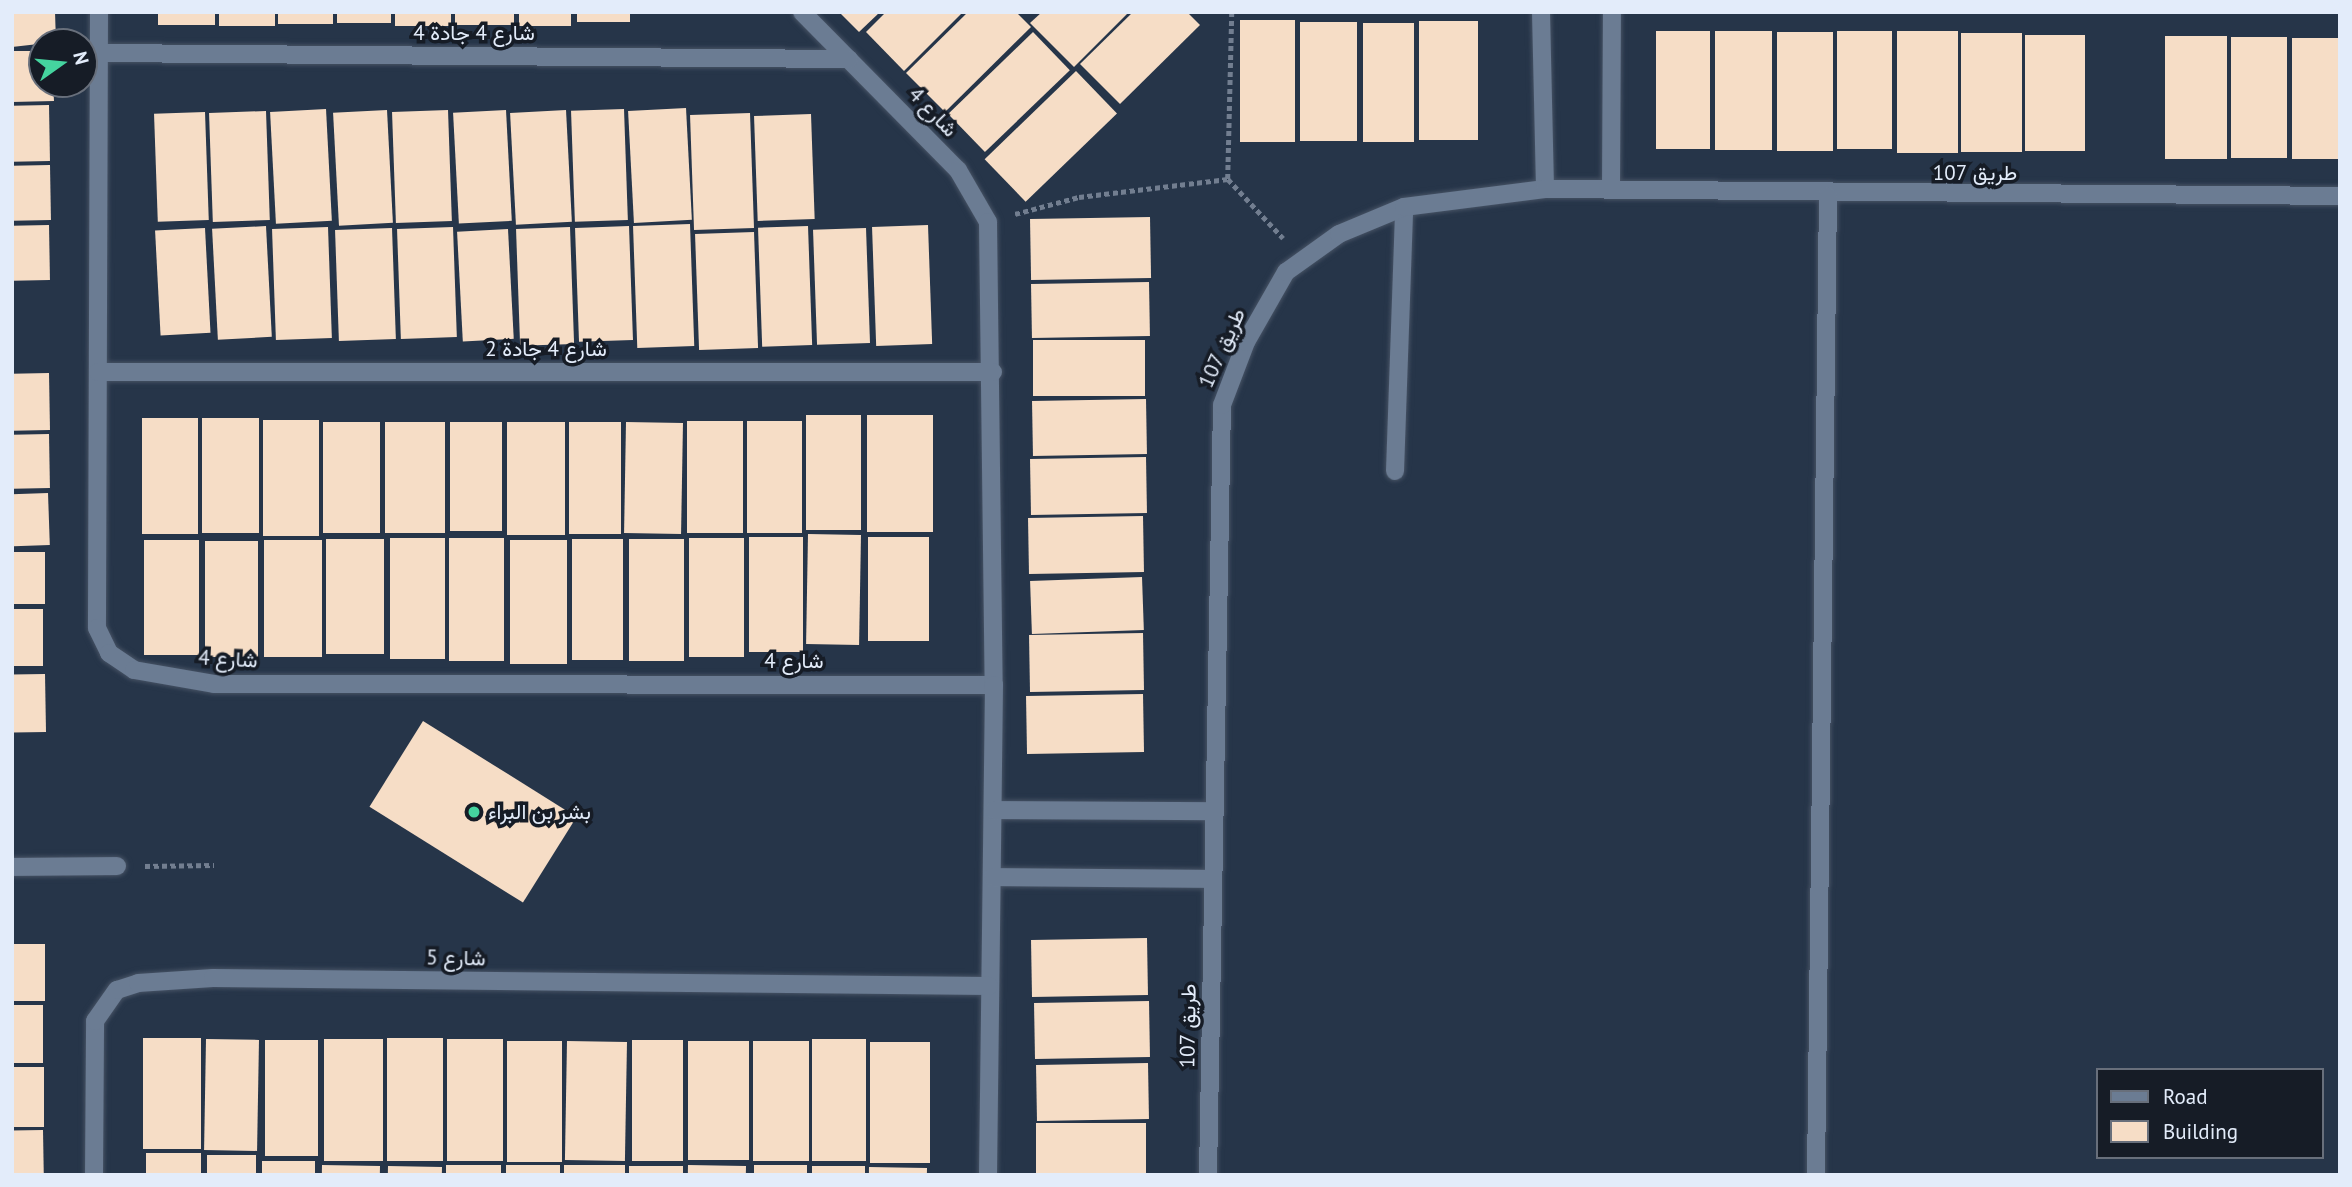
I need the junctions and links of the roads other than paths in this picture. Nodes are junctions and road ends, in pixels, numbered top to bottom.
1 (99, 12) edge
2 (802, 12) edge
3 (1541, 12) edge
4 (1612, 12) edge
5 (99, 53) junction
6 (849, 59) junction
7 (1545, 188) junction
8 (1611, 190) junction
9 (1828, 196) junction
10 (2340, 196) edge
11 (1404, 208) junction
12 (98, 372) junction
13 (993, 372) junction
14 (1395, 471) dead end
15 (994, 685) junction
16 (993, 810) junction
17 (1213, 811) junction
18 (117, 866) road end
19 (12, 867) edge
20 (993, 877) junction
21 (1213, 879) junction
22 (989, 986) junction
23 (94, 1175) edge
24 (988, 1175) edge
25 (1208, 1175) edge
26 (1816, 1175) edge

1 - 5 street, شارع 4
2 - 6 street, شارع 4
3 - 7 street
4 - 8 street
5 - 6 street, شارع 4 جادة 4
5 - 12 street, شارع 4
6 - 13 street, شارع 4
7 - 8 street, طريق 107
7 - 11 street, طريق 107
8 - 9 street, طريق 107
9 - 10 street, طريق 107
9 - 26 street
11 - 14 street
11 - 17 street, طريق 107
12 - 13 street, شارع 4 جادة 2
12 - 15 street, شارع 4
13 - 15 street, شارع 4
15 - 16 street, شارع 4
16 - 17 street
16 - 20 street, شارع 4
17 - 21 street, طريق 107
18 - 19 street
20 - 21 street
20 - 22 street
21 - 25 street, طريق 107
22 - 23 street, شارع 5
22 - 24 street

